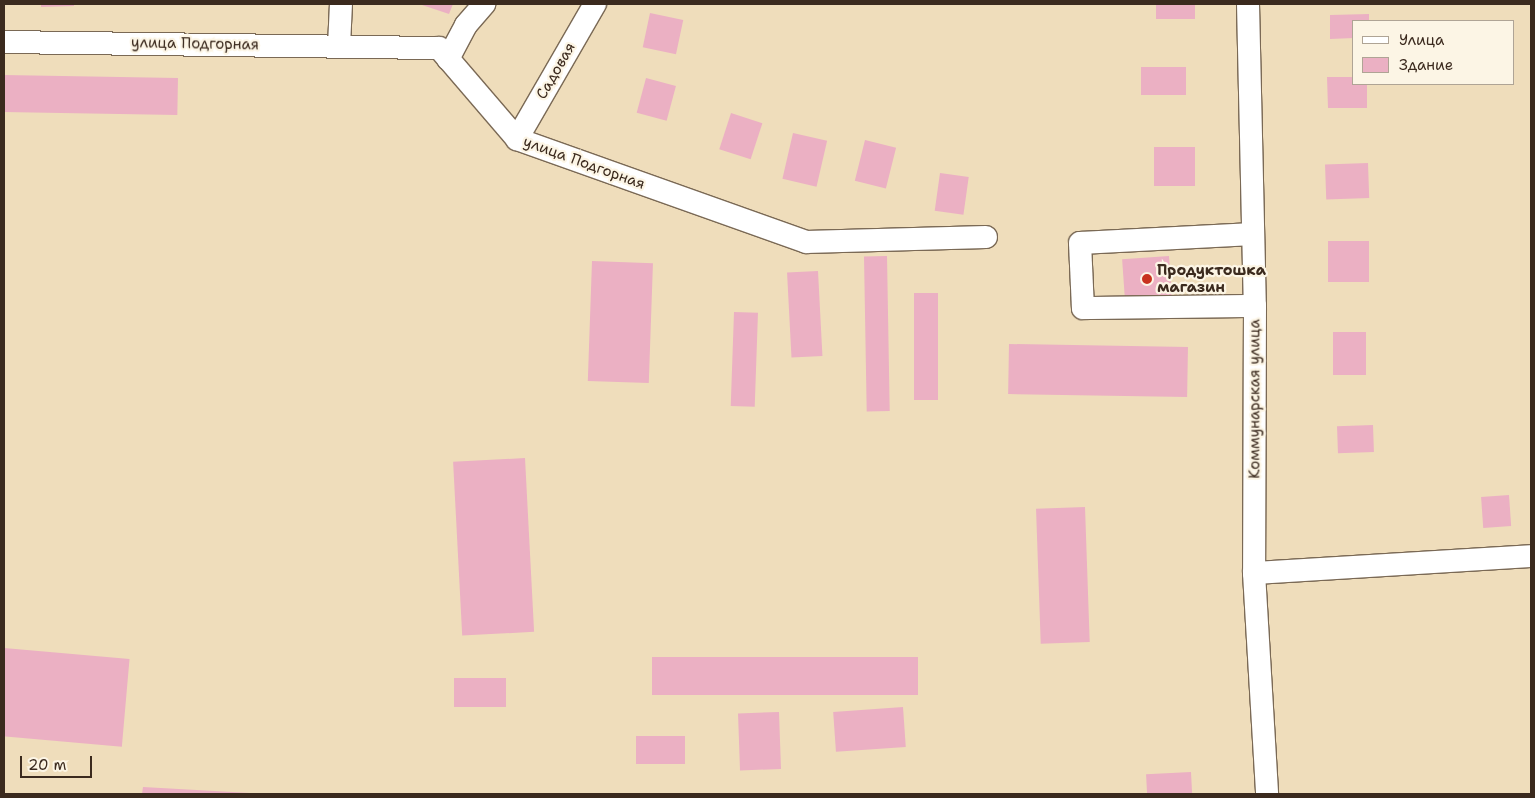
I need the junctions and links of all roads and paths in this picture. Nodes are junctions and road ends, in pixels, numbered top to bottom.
1 (341, 4) edge
2 (484, 4) edge
3 (595, 4) edge
4 (1248, 4) edge
5 (4, 42) edge
6 (339, 46) junction
7 (448, 59) junction
8 (517, 139) junction
9 (1253, 234) junction
10 (986, 236) dead end
11 (1255, 306) junction
12 (1531, 556) edge
13 (1254, 573) junction
14 (1267, 794) edge

1 - 6 street
2 - 7 street
3 - 8 street, Садовая
4 - 9 street, Коммунарская улица
5 - 6 street, улица Подгорная
6 - 7 street, улица Подгорная
7 - 8 street, улица Подгорная
8 - 10 street, улица Подгорная
9 - 11 street, Коммунарская улица
9 - 11 street
11 - 13 street, Коммунарская улица
12 - 13 street
13 - 14 street, Коммунарская улица

